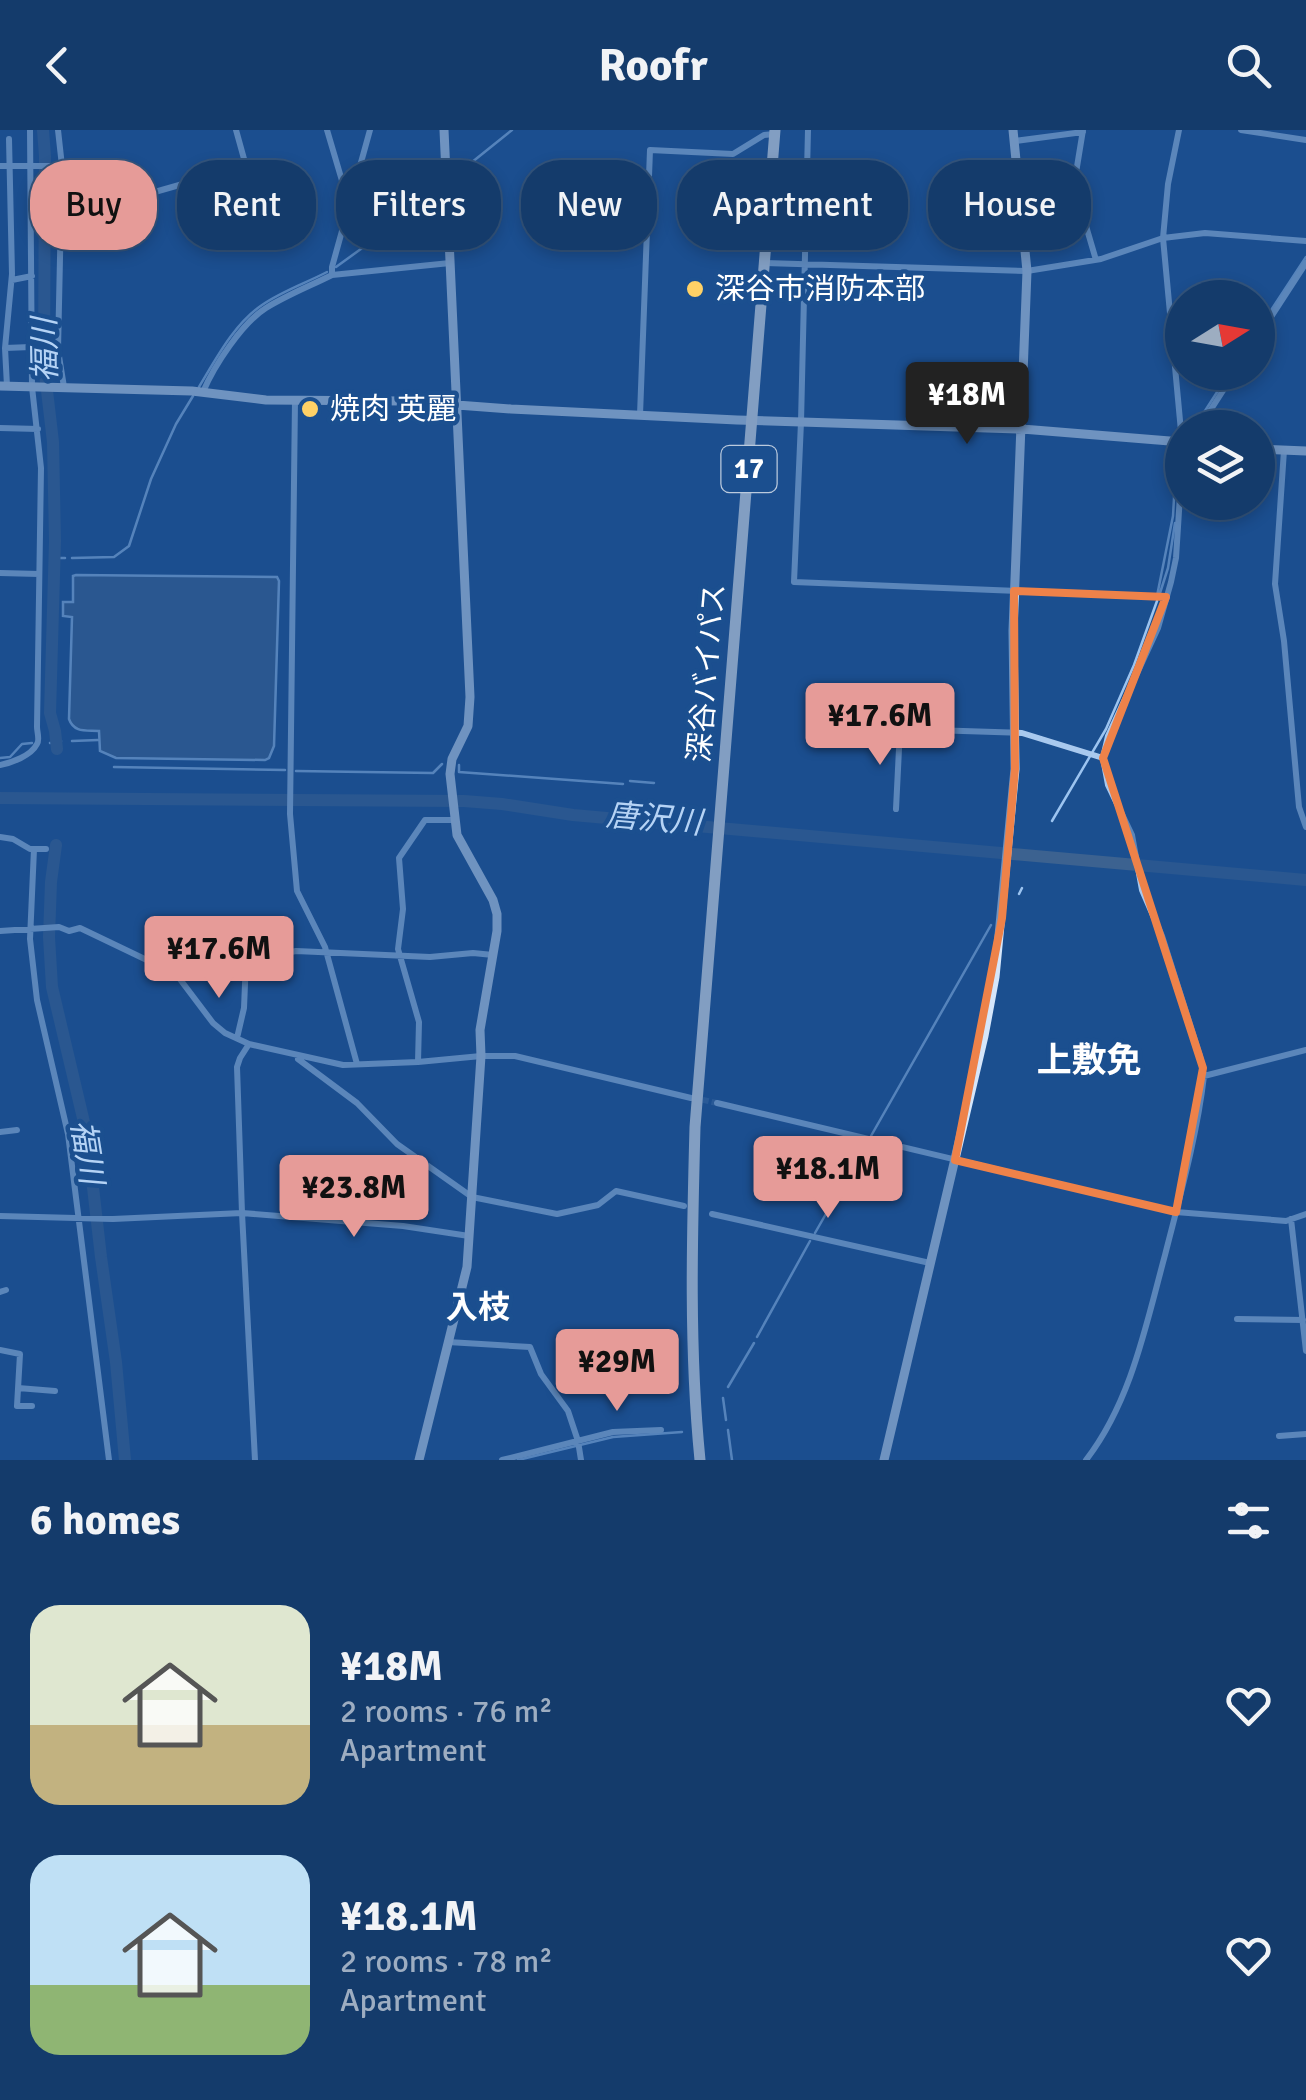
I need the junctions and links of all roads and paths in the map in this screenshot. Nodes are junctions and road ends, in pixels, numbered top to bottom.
1 (30, 130) edge
2 (58, 130) edge
3 (236, 130) edge
4 (327, 130) edge
5 (370, 130) edge
6 (444, 130) edge
7 (808, 130) edge
8 (1179, 130) edge
9 (1240, 130) edge
10 (1083, 131) edge
11 (775, 132) edge
12 (1014, 136) edge
13 (10, 139) dead end
14 (1306, 140) edge
15 (32, 160) edge
16 (60, 160) edge
17 (362, 160) edge
18 (336, 162) edge
19 (0, 166) edge
20 (10, 166) junction
21 (30, 166) edge
22 (157, 191) edge
23 (1162, 238) junction
24 (1306, 241) edge
25 (32, 250) edge
26 (60, 250) edge
27 (337, 250) edge
28 (1096, 260) junction
29 (450, 263) junction
30 (765, 263) junction
31 (1306, 263) edge
32 (804, 264) junction
33 (1027, 271) junction
34 (332, 274) junction
35 (32, 276) junction
36 (12, 280) junction
37 (1275, 311) edge
38 (31, 347) junction
39 (5, 348) junction
40 (4, 386) edge
41 (34, 388) junction
42 (62, 388) junction
43 (203, 392) junction
44 (295, 400) junction
45 (456, 404) junction
46 (1179, 410) edge
47 (640, 415) junction
48 (754, 420) junction
49 (800, 422) junction
50 (0, 428) edge
51 (38, 429) junction
52 (1022, 429) junction
53 (1165, 441) edge
54 (1275, 450) edge
55 (1284, 450) junction
56 (1306, 451) edge
57 (1178, 520) edge
58 (0, 573) edge
59 (39, 574) junction
60 (1014, 592) junction
61 (1166, 597) junction
62 (1015, 733) junction
63 (1103, 758) junction
64 (0, 765) edge
65 (896, 809) dead end
66 (454, 819) junction
67 (1306, 828) edge
68 (0, 838) edge
69 (34, 849) junction
70 (46, 849) dead end
71 (33, 929) junction
72 (0, 931) edge
73 (326, 952) junction
74 (399, 955) junction
75 (493, 955) junction
76 (246, 960) junction
77 (176, 974) junction
78 (237, 1038) junction
79 (250, 1044) junction
80 (1306, 1050) edge
81 (292, 1055) junction
82 (481, 1056) junction
83 (418, 1062) junction
84 (357, 1064) junction
85 (1204, 1076) junction
86 (691, 1098) tunnel mouth
87 (718, 1104) tunnel mouth
88 (16, 1130) dead end
89 (0, 1132) edge
90 (955, 1160) junction
91 (472, 1197) junction
92 (684, 1206) dead end
93 (242, 1212) junction
94 (1176, 1212) junction
95 (712, 1214) dead end
96 (1306, 1214) edge
97 (0, 1216) edge
98 (1290, 1219) junction
99 (79, 1220) junction
100 (470, 1236) junction
101 (930, 1264) junction
102 (1237, 1319) dead end
103 (1302, 1320) junction
104 (448, 1342) junction
105 (0, 1350) edge
106 (1306, 1351) edge
107 (18, 1388) junction
108 (55, 1391) dead end
109 (32, 1406) dead end
110 (661, 1430) dead end
111 (1306, 1434) edge
112 (1278, 1436) dead end
113 (578, 1441) junction
114 (109, 1460) edge
115 (256, 1460) edge
116 (420, 1460) edge
117 (502, 1460) edge
118 (582, 1460) edge
119 (700, 1460) edge
120 (884, 1460) edge
121 (1086, 1460) edge

1 - 15 street
2 - 16 street
3 - 22 street
4 - 18 street
5 - 17 street
6 - 29 street
7 - 32 street
8 - 23 street
9 - 14 street
10 - 12 street
10 - 28 street
11 - 30 highway, 深谷バイパス / 17
11 - 47 street
12 - 33 street
13 - 20 street
19 - 20 street
20 - 21 street
20 - 36 street
23 - 24 street
23 - 28 street
23 - 46 street
25 - 35 street
26 - 42 street
27 - 34 street
28 - 33 street
29 - 34 street
29 - 45 street
30 - 32 street
30 - 48 highway, 深谷バイパス / 17
31 - 37 street
32 - 33 street
32 - 49 street
33 - 52 street
34 - 43 street
35 - 36 street
35 - 38 street
36 - 39 street
38 - 39 street
38 - 41 street
39 - 40 street
40 - 41 street
41 - 42 street
41 - 51 street
42 - 43 street
43 - 44 street
44 - 45 street
44 - 73 street
45 - 47 street
45 - 66 street
47 - 48 street
48 - 49 street
48 - 119 highway, 深谷バイパス / 17
49 - 52 street
49 - 60 street
50 - 51 street
51 - 59 street
52 - 53 street
52 - 60 street
54 - 55 street
55 - 56 street
55 - 67 street
57 - 61 street
58 - 59 street
59 - 64 street
60 - 61 street
60 - 62 street
61 - 63 street
62 - 63 street
62 - 65 street
62 - 90 street
63 - 85 street
66 - 74 street
66 - 75 street
68 - 69 street
69 - 70 street
69 - 71 street
71 - 72 street
71 - 77 street
71 - 99 street
73 - 74 street
73 - 76 street
73 - 84 street
74 - 75 street
74 - 83 street
75 - 82 street
76 - 77 street
76 - 78 street
77 - 78 street
78 - 79 street
79 - 81 street
79 - 93 street
80 - 85 street
81 - 84 street
81 - 91 street
82 - 83 street
82 - 86 street
82 - 91 street
83 - 84 street
85 - 94 street
87 - 90 street
88 - 89 street
90 - 94 street
90 - 101 street
91 - 92 street
91 - 100 street
93 - 99 street
93 - 100 street
93 - 115 street
94 - 98 street
94 - 121 street
95 - 101 street
96 - 98 street
97 - 99 street
98 - 103 street
99 - 114 street
100 - 104 street
101 - 120 street
102 - 103 street
103 - 106 street
104 - 113 street
104 - 116 street
105 - 107 street
107 - 108 street
107 - 109 street
110 - 113 street
111 - 112 street
113 - 117 street
113 - 118 street

